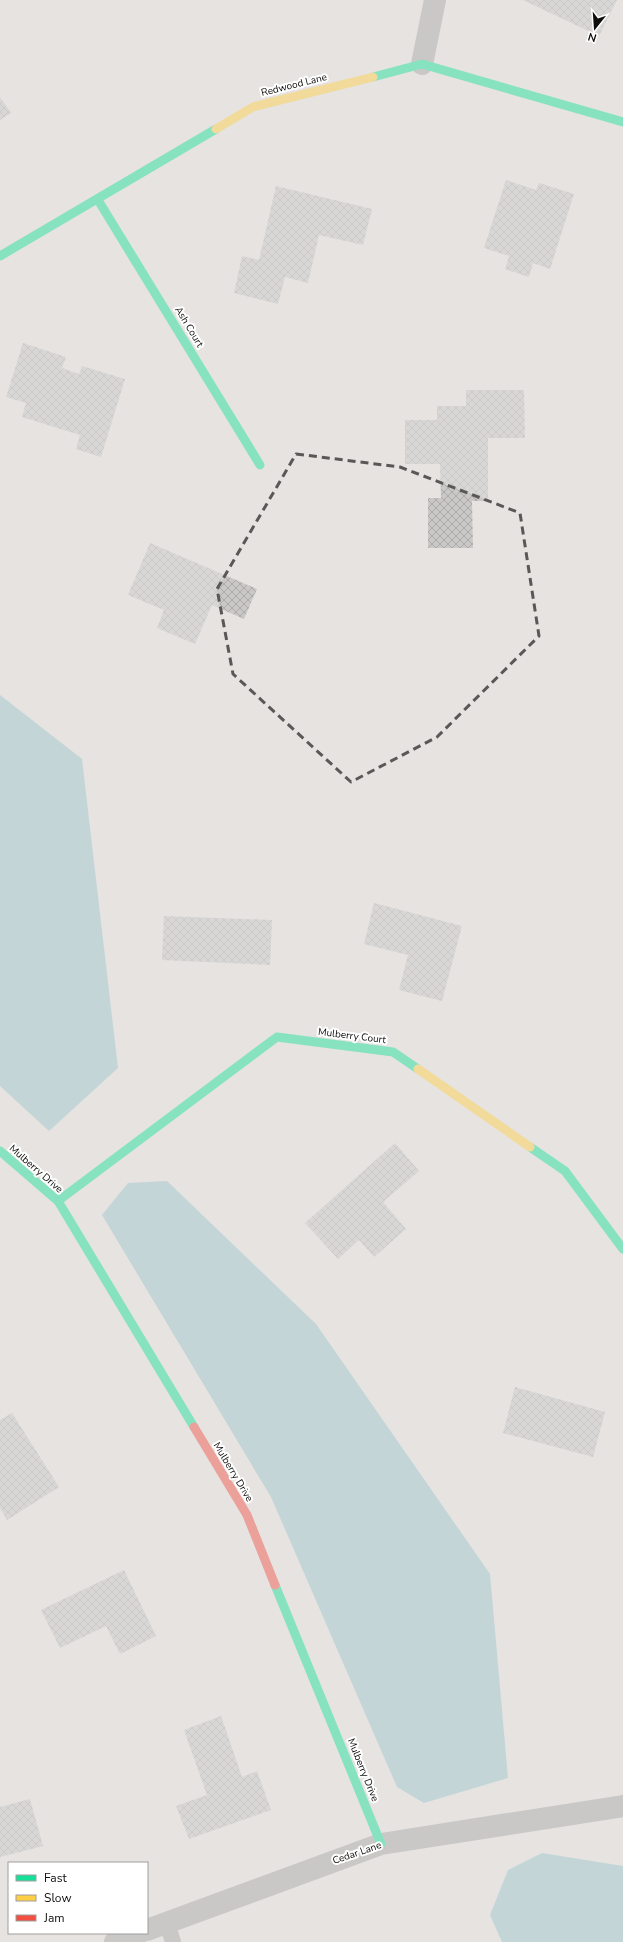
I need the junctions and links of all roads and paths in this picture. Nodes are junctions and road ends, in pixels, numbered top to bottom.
1 (434, 0) edge
2 (422, 64) junction
3 (623, 122) edge
4 (98, 200) junction
5 (0, 256) edge
6 (260, 465) dead end
7 (0, 1151) edge
8 (58, 1201) junction
9 (623, 1249) edge
10 (623, 1806) edge
11 (381, 1844) junction
12 (162, 1932) edge
13 (136, 1934) edge
14 (115, 1942) edge

1 - 2 street
2 - 3 street
2 - 4 street, Redwood Lane
4 - 5 street, Redwood Lane
4 - 6 street, Ash Court
7 - 8 street, Mulberry Drive
8 - 9 street, Mulberry Court
8 - 11 street, Mulberry Drive
10 - 11 street, Cedar Lane
11 - 12 street, Cedar Lane
13 - 14 street

